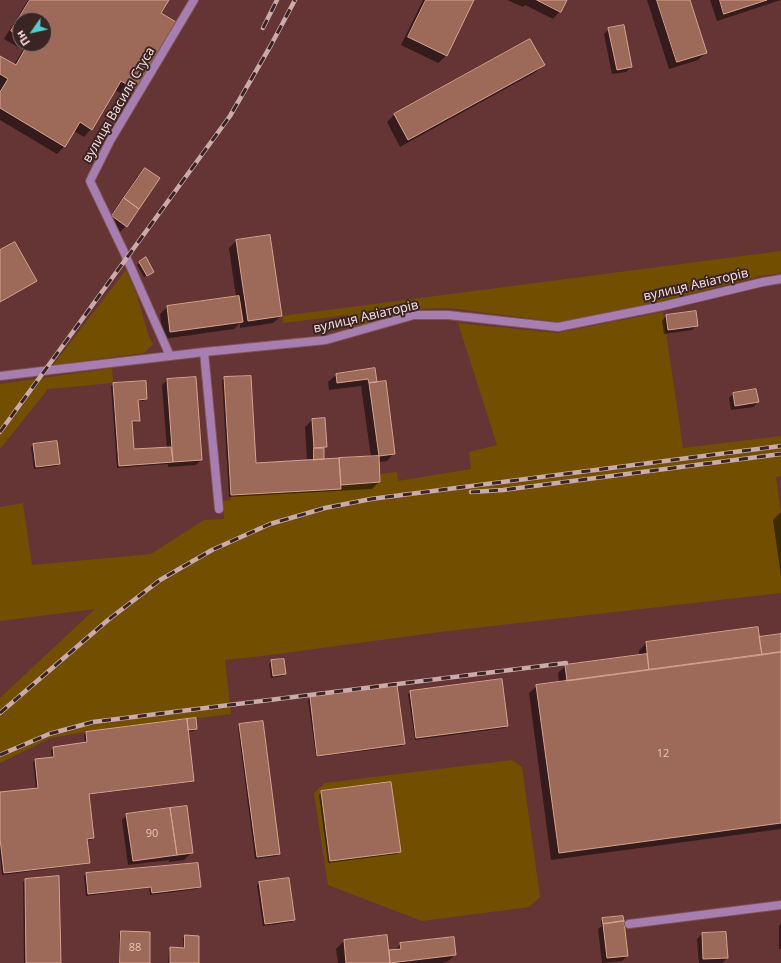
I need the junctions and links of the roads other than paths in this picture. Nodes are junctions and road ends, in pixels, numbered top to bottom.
1 (194, 0) edge
2 (781, 279) edge
3 (204, 352) junction
4 (170, 356) junction
5 (0, 376) edge
6 (219, 509) dead end
7 (781, 905) edge
8 (629, 924) dead end

1 - 4 street, вулиця Василя Стуса
2 - 3 street, вулиця Авіаторів
3 - 4 street, вулиця Авіаторів
3 - 6 street
4 - 5 street, вулиця Авіаторів
7 - 8 street

